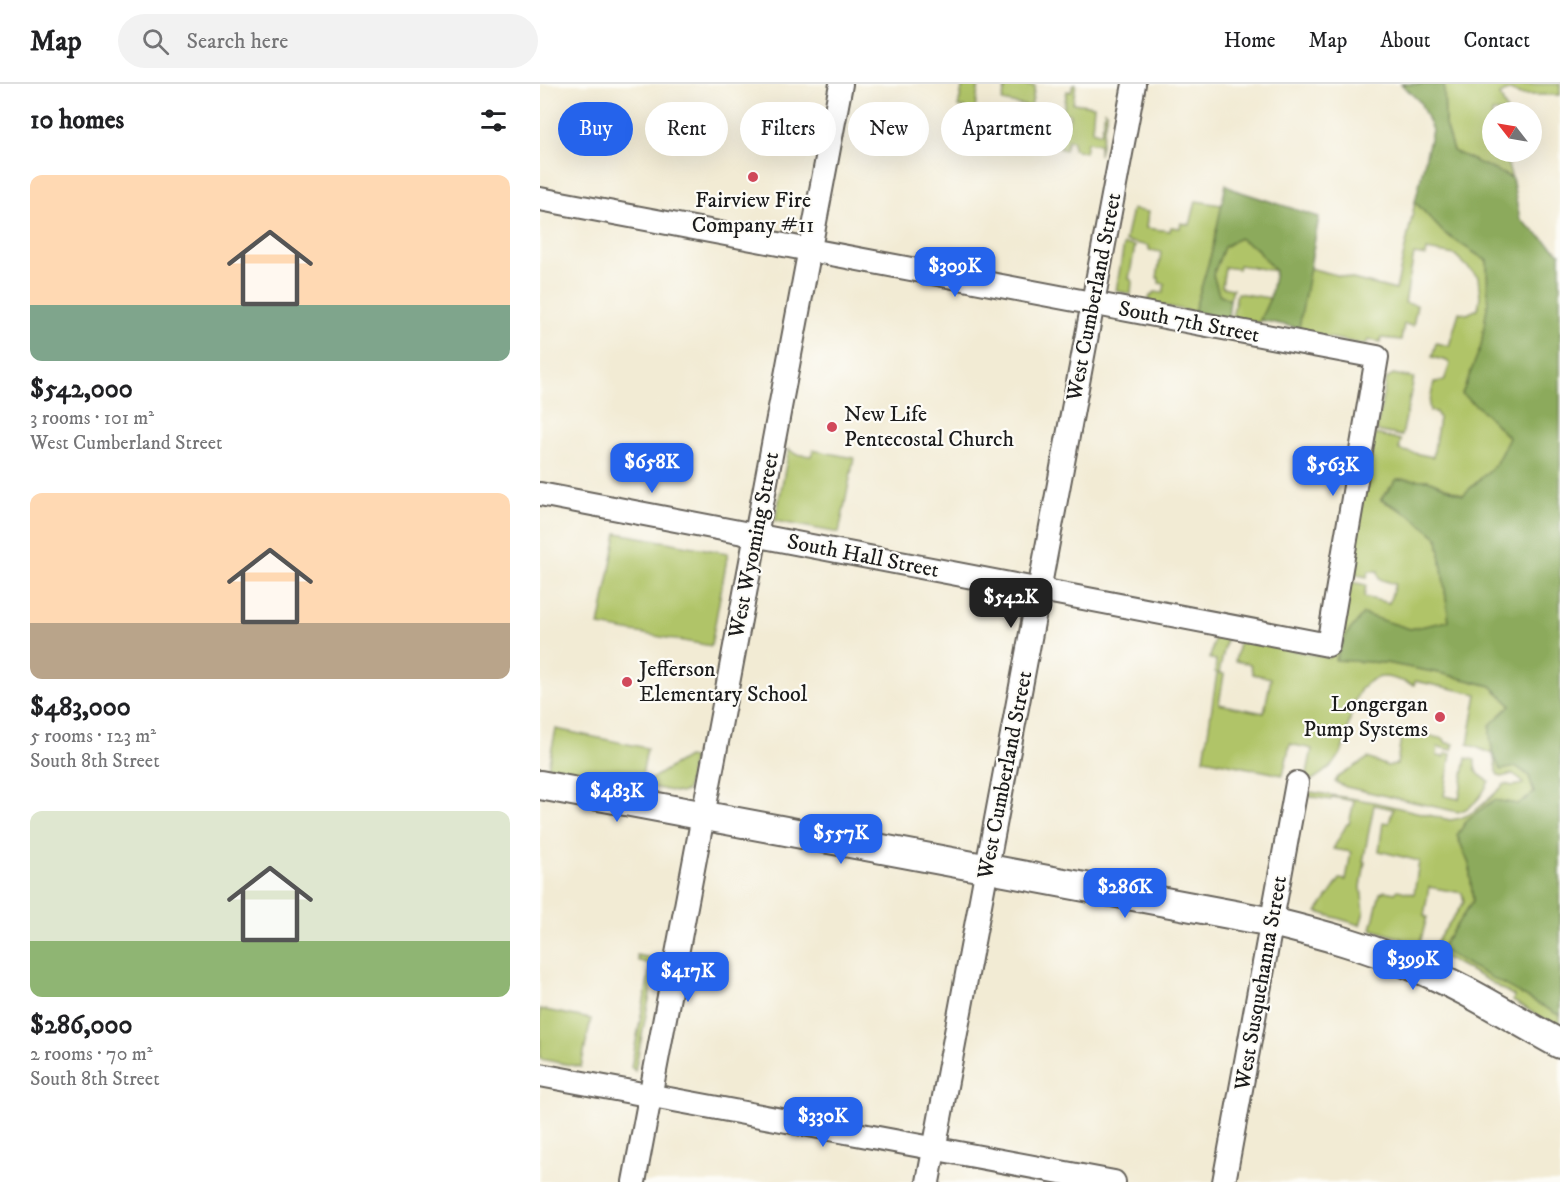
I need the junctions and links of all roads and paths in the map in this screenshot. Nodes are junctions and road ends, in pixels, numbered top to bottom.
1 (840, 84) edge
2 (1134, 84) edge
3 (540, 199) edge
4 (810, 250) junction
5 (1093, 303) junction
6 (540, 494) edge
7 (756, 535) junction
8 (1039, 589) junction
9 (1328, 645) joint
10 (1297, 783) dead end
11 (540, 785) edge
12 (703, 816) junction
13 (987, 869) junction
14 (1272, 922) junction
15 (1560, 1044) edge
16 (540, 1075) edge
17 (650, 1095) junction
18 (934, 1149) junction
19 (633, 1182) edge
20 (928, 1182) edge
21 (1114, 1182) edge
22 (1224, 1182) edge

1 - 4 street, West Wyoming Street
2 - 5 street, West Cumberland Street
3 - 4 street, South 7th Street
4 - 5 street, South 7th Street
4 - 7 street, West Wyoming Street
5 - 8 street, West Cumberland Street
5 - 9 street, South 7th Street
6 - 7 street, South Hall Street
7 - 8 street, South Hall Street
7 - 12 street, West Wyoming Street
8 - 9 street, South Hall Street
8 - 13 street, West Cumberland Street
10 - 14 street, West Susquehanna Street
11 - 12 main road
12 - 13 main road
12 - 17 street, West Wyoming Street
13 - 14 main road
13 - 18 street, West Cumberland Street
14 - 15 main road
14 - 22 street, West Susquehanna Street
16 - 17 street
17 - 18 street
17 - 19 street, West Wyoming Street
18 - 20 street, West Cumberland Street
18 - 21 street

